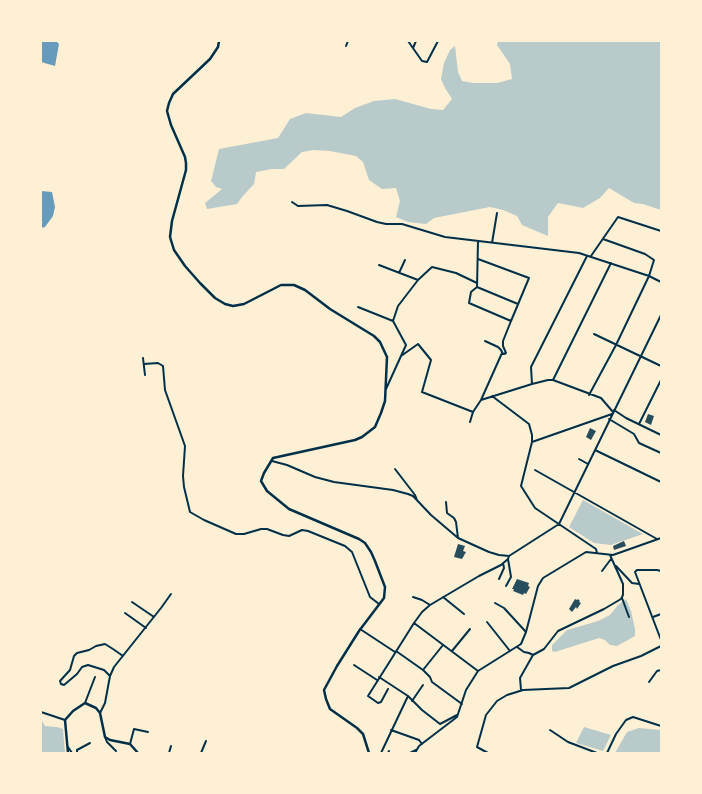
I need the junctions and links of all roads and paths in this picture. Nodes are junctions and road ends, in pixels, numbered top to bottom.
1 (219, 41) edge
2 (348, 41) edge
3 (408, 41) edge
4 (416, 41) edge
5 (438, 41) edge
6 (346, 46) dead end
7 (413, 48) junction
8 (292, 202) dead end
9 (497, 213) dead end
10 (661, 231) edge
11 (603, 239) junction
12 (478, 241) junction
13 (492, 243) junction
14 (586, 256) junction
15 (591, 256) junction
16 (478, 259) junction
17 (405, 260) dead end
18 (611, 263) junction
19 (378, 265) dead end
20 (399, 273) junction
21 (649, 276) junction
22 (418, 280) junction
23 (661, 282) edge
24 (477, 283) junction
25 (477, 288) junction
26 (519, 304) junction
27 (358, 307) dead end
28 (661, 315) edge
29 (511, 320) junction
30 (394, 321) junction
31 (594, 334) dead end
32 (484, 341) dead end
33 (616, 345) junction
34 (502, 353) junction
35 (640, 355) junction
36 (401, 356) junction
37 (143, 358) dead end
38 (144, 364) junction
39 (661, 366) edge
40 (145, 375) dead end
41 (553, 380) junction
42 (661, 380) edge
43 (532, 384) junction
44 (386, 389) junction
45 (590, 395) junction
46 (492, 396) junction
47 (482, 400) junction
48 (473, 412) junction
49 (613, 412) junction
50 (609, 419) junction
51 (470, 422) dead end
52 (639, 424) junction
53 (661, 435) edge
54 (532, 442) junction
55 (594, 450) junction
56 (661, 453) edge
57 (579, 459) dead end
58 (271, 461) junction
59 (588, 464) junction
60 (395, 469) dead end
61 (534, 470) dead end
62 (661, 482) edge
63 (574, 492) junction
64 (418, 501) junction
65 (446, 502) dead end
66 (559, 524) junction
67 (458, 538) junction
68 (661, 538) edge
69 (657, 539) junction
70 (597, 553) junction
71 (610, 555) junction
72 (508, 557) junction
73 (611, 559) junction
74 (503, 563) junction
75 (615, 566) junction
76 (602, 571) dead end
77 (661, 571) edge
78 (499, 579) dead end
79 (640, 584) junction
80 (506, 586) dead end
81 (170, 594) dead end
82 (622, 597) junction
83 (413, 598) dead end
84 (443, 598) junction
85 (132, 602) dead end
86 (495, 603) dead end
87 (380, 605) junction
88 (430, 605) junction
89 (125, 613) dead end
90 (464, 614) dead end
91 (661, 614) edge
92 (154, 617) junction
93 (629, 617) dead end
94 (653, 617) junction
95 (487, 622) dead end
96 (414, 623) junction
97 (146, 628) junction
98 (360, 629) junction
99 (470, 629) dead end
100 (526, 632) junction
101 (661, 640) edge
102 (443, 645) junction
103 (661, 646) edge
104 (518, 647) junction
105 (395, 651) junction
106 (510, 651) junction
107 (452, 652) junction
108 (533, 655) junction
109 (122, 656) junction
110 (354, 665) dead end
111 (423, 670) junction
112 (661, 670) edge
113 (478, 671) junction
114 (94, 676) dead end
115 (110, 676) junction
116 (379, 677) junction
117 (377, 680) junction
118 (649, 682) dead end
119 (423, 685) dead end
120 (388, 689) dead end
121 (521, 690) junction
122 (408, 696) junction
123 (412, 700) junction
124 (84, 703) junction
125 (462, 704) junction
126 (41, 712) edge
127 (100, 713) junction
128 (458, 715) junction
129 (65, 720) junction
130 (661, 726) edge
131 (391, 730) junction
132 (550, 730) dead end
133 (148, 732) dead end
134 (105, 737) junction
135 (206, 741) dead end
136 (90, 743) dead end
137 (130, 744) junction
138 (422, 744) junction
139 (67, 746) junction
140 (171, 746) dead end
141 (416, 750) junction
142 (116, 752) dead end
143 (68, 753) edge
144 (72, 753) edge
145 (77, 753) edge
146 (138, 753) edge
147 (169, 753) edge
148 (201, 753) edge
149 (369, 753) edge
150 (381, 753) edge
151 (410, 753) edge
152 (416, 753) edge
153 (488, 753) edge
154 (597, 753) edge
155 (607, 753) edge

1 - 44 main road
2 - 6 street
3 - 7 street
4 - 7 street
5 - 7 street
8 - 12 street
9 - 13 street
10 - 11 street
11 - 15 street
11 - 21 street
12 - 13 street
12 - 16 street
13 - 14 street
14 - 15 street
14 - 43 street
15 - 18 street
16 - 24 street
16 - 26 street
17 - 20 street
18 - 21 street
18 - 41 street
19 - 20 street
20 - 22 street
21 - 23 street
21 - 33 street
22 - 24 street
22 - 30 street
24 - 25 street
25 - 26 street
25 - 29 street
26 - 29 street
27 - 30 street
28 - 35 street
29 - 34 street
30 - 36 street
31 - 33 street
32 - 34 street
33 - 35 street
33 - 45 street
34 - 47 street
35 - 39 street
35 - 49 street
36 - 44 street
36 - 48 street
37 - 38 street
38 - 40 street
38 - 87 street
41 - 43 street
41 - 45 street
42 - 52 street
43 - 46 street
44 - 58 main road
45 - 49 street
46 - 47 street
46 - 54 street
47 - 48 street
48 - 51 street
49 - 50 street
49 - 52 street
49 - 54 street
50 - 55 street
50 - 56 street
52 - 53 street
54 - 66 street
55 - 59 street
55 - 62 street
57 - 59 street
58 - 64 street
58 - 87 main road
59 - 63 street
60 - 64 street
61 - 63 street
63 - 66 street
63 - 69 street
64 - 67 street
65 - 67 street
66 - 70 street
66 - 72 street
67 - 72 street
68 - 69 street
69 - 71 street
70 - 71 street
70 - 100 street
71 - 73 street
72 - 74 street
72 - 80 street
73 - 75 street
73 - 76 street
74 - 78 street
74 - 84 street
75 - 79 street
75 - 82 street
77 - 79 street
79 - 94 street
81 - 92 street
82 - 93 street
82 - 108 street
83 - 88 street
84 - 88 street
84 - 90 street
85 - 92 street
86 - 100 street
87 - 98 main road
88 - 96 street
89 - 97 street
91 - 94 street
92 - 97 street
94 - 101 street
95 - 106 street
96 - 102 street
96 - 105 street
97 - 109 street
98 - 105 street
98 - 149 main road
99 - 107 street
100 - 104 street
102 - 107 street
102 - 111 street
103 - 121 street
104 - 106 street
104 - 108 street
105 - 111 street
105 - 116 street
106 - 113 street
107 - 113 street
108 - 121 street
109 - 115 street
109 - 115 street
110 - 117 street
111 - 125 street
112 - 118 street
113 - 125 street
114 - 124 street
115 - 127 street
116 - 117 street
116 - 122 street
117 - 120 street
119 - 123 street
121 - 153 street
122 - 123 street
122 - 131 street
123 - 128 street
124 - 127 main road
124 - 129 main road
125 - 128 street
126 - 129 street
127 - 134 main road
128 - 138 street
129 - 139 main road
130 - 155 street
131 - 138 street
131 - 150 street
132 - 154 street
133 - 137 street
134 - 137 main road
134 - 142 street
135 - 148 street
136 - 145 street
137 - 146 main road
138 - 141 street
139 - 143 main road
139 - 144 street
140 - 147 street
141 - 151 street
141 - 152 street

